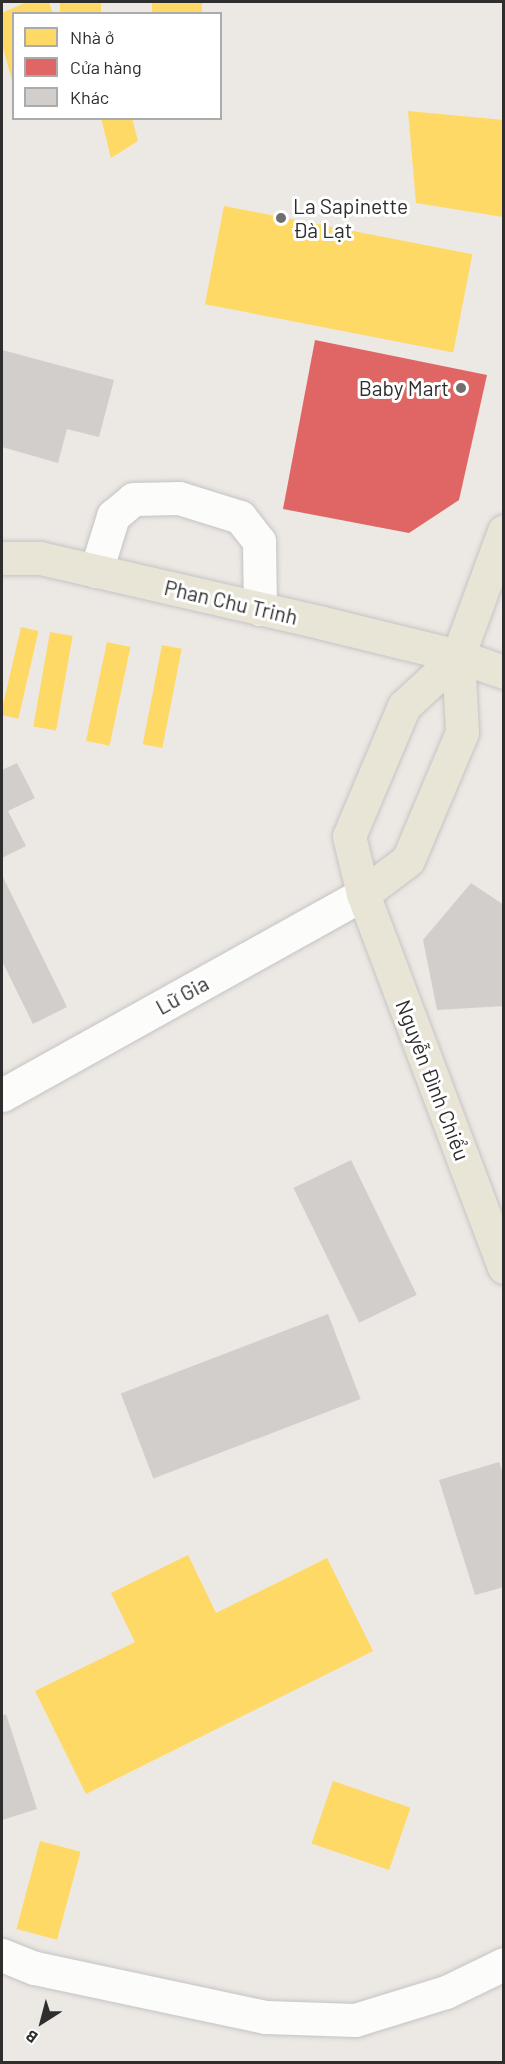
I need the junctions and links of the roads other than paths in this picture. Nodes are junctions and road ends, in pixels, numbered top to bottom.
1 (504, 531) edge
2 (2, 558) edge
3 (96, 571) junction
4 (260, 609) junction
5 (458, 656) junction
6 (504, 672) edge
7 (363, 894) junction
8 (2, 1095) edge
9 (504, 1267) edge
10 (2, 1955) edge
11 (504, 1964) edge

1 - 5 main road
2 - 3 main road, Phan Chu Trinh
3 - 4 main road, Phan Chu Trinh
3 - 4 street
4 - 5 main road, Phan Chu Trinh
5 - 6 main road, Phan Chu Trinh
5 - 7 main road
5 - 7 main road, Nguyễn Đình Chiểu
7 - 8 street, Lữ Gia
7 - 9 main road, Nguyễn Đình Chiểu
10 - 11 street

